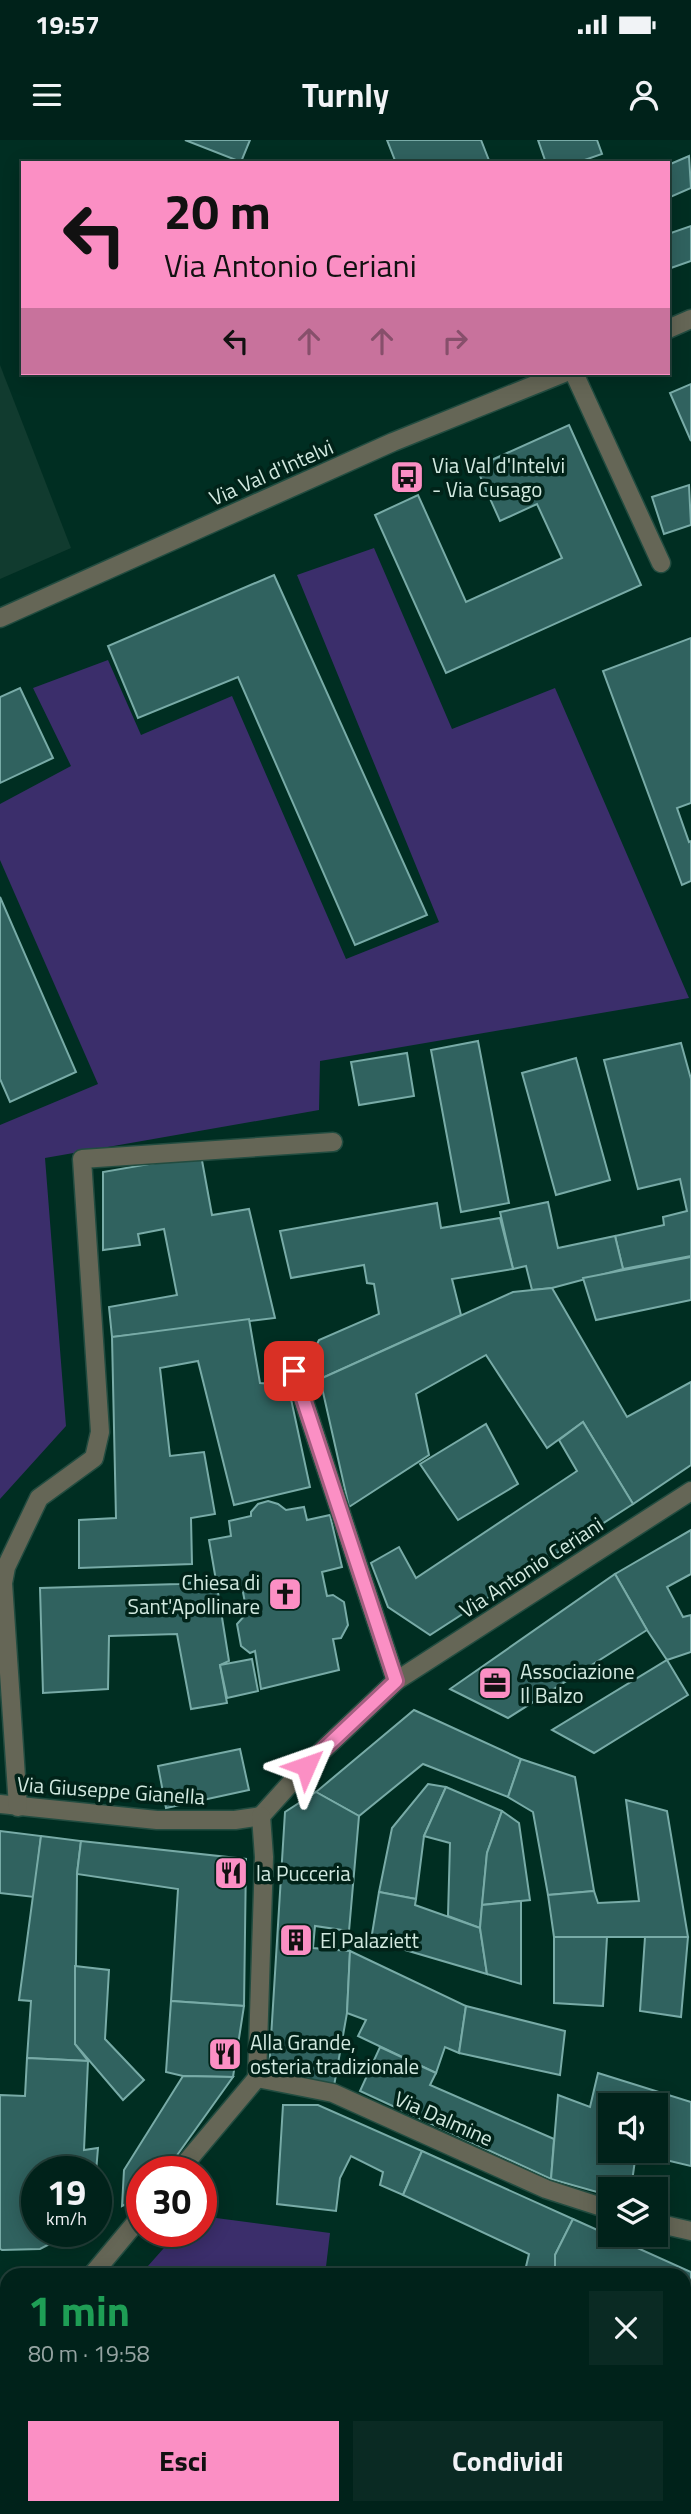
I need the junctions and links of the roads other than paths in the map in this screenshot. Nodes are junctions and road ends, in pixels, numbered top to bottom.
1 (691, 319) edge
2 (670, 328) edge
3 (559, 375) edge
4 (575, 375) edge
5 (661, 563) dead end
6 (0, 618) edge
7 (334, 1142) dead end
8 (294, 1371) dead end
9 (691, 1491) edge
10 (396, 1681) junction
11 (9, 1806) edge
12 (261, 1816) junction
13 (257, 2078) junction
14 (191, 2156) edge
15 (598, 2206) edge
16 (668, 2226) edge
17 (691, 2231) edge
18 (126, 2234) edge
19 (98, 2268) edge

1 - 2 street
3 - 6 street, Via Val d'Intelvi
4 - 5 street
7 - 11 street
8 - 10 street
9 - 10 street, Via Antonio Ceriani
10 - 12 street, Via Antonio Ceriani
11 - 12 street, Via Giuseppe Gianella
12 - 13 street
13 - 14 street
13 - 15 street, Via Dalmine
16 - 17 street
18 - 19 street

